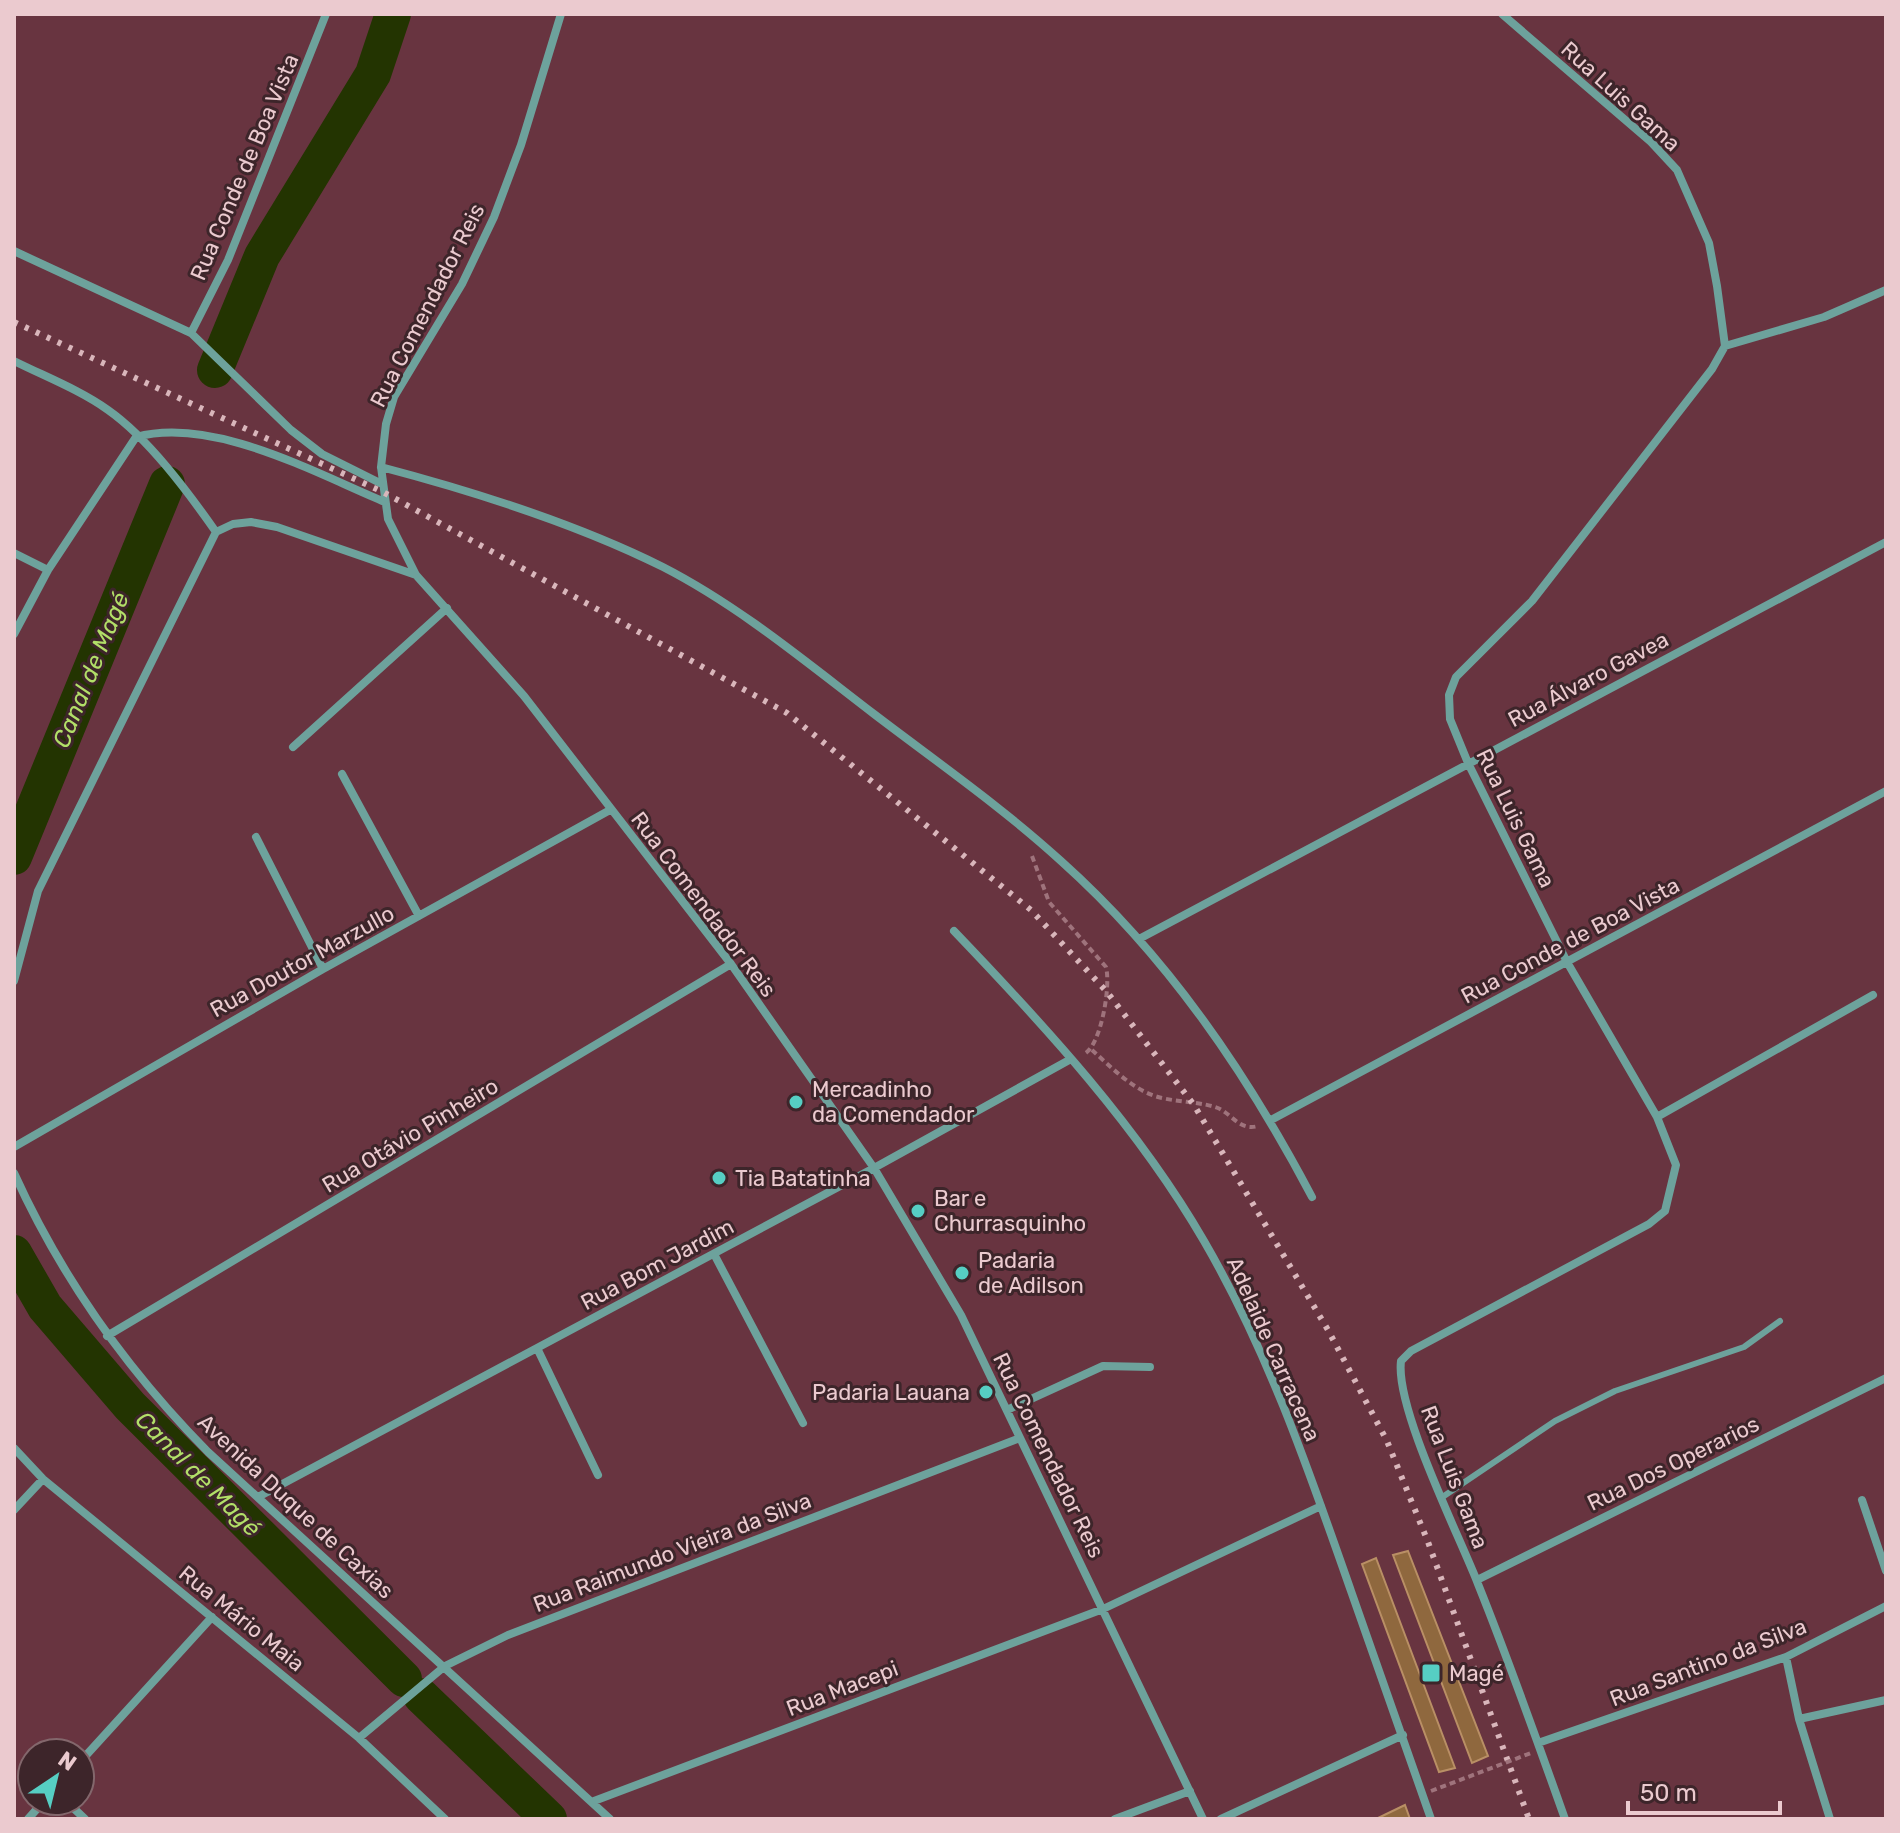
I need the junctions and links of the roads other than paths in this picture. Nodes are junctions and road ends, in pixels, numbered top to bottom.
1 (326, 14) edge
2 (561, 14) edge
3 (1502, 14) edge
4 (14, 251) edge
5 (1886, 290) edge
6 (191, 333) junction
7 (1725, 346) junction
8 (14, 361) edge
9 (136, 437) junction
10 (381, 467) junction
11 (382, 484) junction
12 (385, 502) junction
13 (216, 532) junction
14 (1886, 542) edge
15 (14, 553) edge
16 (48, 570) junction
17 (416, 575) junction
18 (447, 608) junction
19 (14, 634) edge
20 (293, 747) dead end
21 (1468, 763) junction
22 (342, 774) dead end
23 (1886, 791) edge
24 (610, 810) junction
25 (256, 837) dead end
26 (419, 916) junction
27 (954, 931) dead end
28 (1139, 939) junction
29 (1567, 962) junction
30 (731, 964) junction
31 (323, 969) junction
32 (14, 981) edge
33 (1873, 995) dead end
34 (1071, 1059) junction
35 (1657, 1117) junction
36 (1271, 1120) junction
37 (14, 1147) edge
38 (874, 1168) junction
39 (14, 1173) edge
40 (1312, 1197) dead end
41 (714, 1254) junction
42 (1780, 1321) dead end
43 (107, 1336) junction
44 (537, 1348) junction
45 (1150, 1367) dead end
46 (1886, 1378) edge
47 (1007, 1410) junction
48 (803, 1423) dead end
49 (1020, 1438) junction
50 (14, 1448) edge
51 (598, 1475) dead end
52 (43, 1479) junction
53 (258, 1497) junction
54 (1441, 1498) junction
55 (1862, 1500) dead end
56 (1321, 1506) junction
57 (14, 1510) edge
58 (1886, 1571) edge
59 (1477, 1580) junction
60 (1886, 1606) edge
61 (1103, 1609) junction
62 (212, 1617) junction
63 (1786, 1657) junction
64 (445, 1666) junction
65 (1886, 1700) edge
66 (1799, 1719) junction
67 (1403, 1735) junction
68 (359, 1738) junction
69 (1538, 1743) junction
70 (96, 1744) edge
71 (1190, 1791) junction
72 (594, 1801) junction
73 (445, 1819) edge
74 (610, 1819) edge
75 (1115, 1819) edge
76 (1203, 1819) edge
77 (1221, 1819) edge
78 (1431, 1819) edge
79 (1565, 1819) edge
80 (1830, 1819) edge

1 - 6 street, Rua Conde de Boa Vista
2 - 10 street, Rua Comendador Reis
3 - 7 street, Rua Luis Gama
4 - 6 street
5 - 7 street
6 - 11 street
7 - 21 street, Rua Luis Gama
8 - 9 street
9 - 12 street
9 - 13 street
9 - 16 street
10 - 11 street, Rua Comendador Reis
10 - 28 street
11 - 12 street, Rua Comendador Reis
12 - 17 street, Rua Comendador Reis
13 - 17 street
13 - 32 street
14 - 21 street, Rua Álvaro Gavea
15 - 16 street
16 - 19 street
17 - 18 street, Rua Comendador Reis
18 - 20 street
18 - 24 street, Rua Comendador Reis
21 - 28 street, Rua Álvaro Gavea
21 - 29 street, Rua Luis Gama
22 - 26 street
23 - 29 street, Rua Conde de Boa Vista
24 - 26 street, Rua Doutor Marzullo
24 - 30 street, Rua Comendador Reis
25 - 31 street
26 - 31 street, Rua Doutor Marzullo
27 - 34 street, Adelaide Carracena
28 - 36 street
29 - 35 street, Rua Luis Gama
29 - 36 street, Rua Conde de Boa Vista
30 - 38 street, Rua Comendador Reis
30 - 43 street, Rua Otávio Pinheiro
31 - 37 street, Rua Doutor Marzullo
33 - 35 street
34 - 38 street, Rua Bom Jardim
34 - 56 street, Adelaide Carracena
35 - 54 street, Rua Luis Gama
36 - 40 street
38 - 41 street, Rua Bom Jardim
38 - 47 street, Rua Comendador Reis
39 - 43 street, Avenida Duque de Caxias
41 - 44 street, Rua Bom Jardim
41 - 48 street
42 - 54 lane
43 - 53 street, Avenida Duque de Caxias
44 - 51 street
44 - 53 street, Rua Bom Jardim
45 - 47 street
46 - 59 street, Rua Dos Operarios
47 - 49 street, Rua Comendador Reis
49 - 61 street, Rua Comendador Reis
49 - 64 street, Rua Raimundo Vieira da Silva
50 - 52 street, Rua Mário Maia
52 - 57 street
52 - 62 street, Rua Mário Maia
53 - 64 street, Avenida Duque de Caxias
54 - 59 street, Rua Luis Gama
55 - 58 street
56 - 61 street, Rua Macepi
56 - 67 street, Adelaide Carracena
59 - 69 street, Rua Luis Gama
60 - 63 street, Rua Santino da Silva
61 - 71 street, Rua Comendador Reis
61 - 72 street, Rua Macepi
62 - 68 street, Rua Mário Maia
62 - 70 street
63 - 66 street
63 - 69 street, Rua Santino da Silva
64 - 68 street, Rua Raimundo Vieira da Silva
64 - 72 street, Avenida Duque de Caxias
65 - 66 street
66 - 80 street
67 - 77 street
67 - 78 street, Adelaide Carracena
68 - 73 street, Rua Mário Maia
69 - 79 street, Rua Luis Gama
71 - 75 street
71 - 76 street, Rua Comendador Reis
72 - 74 street, Avenida Duque de Caxias

